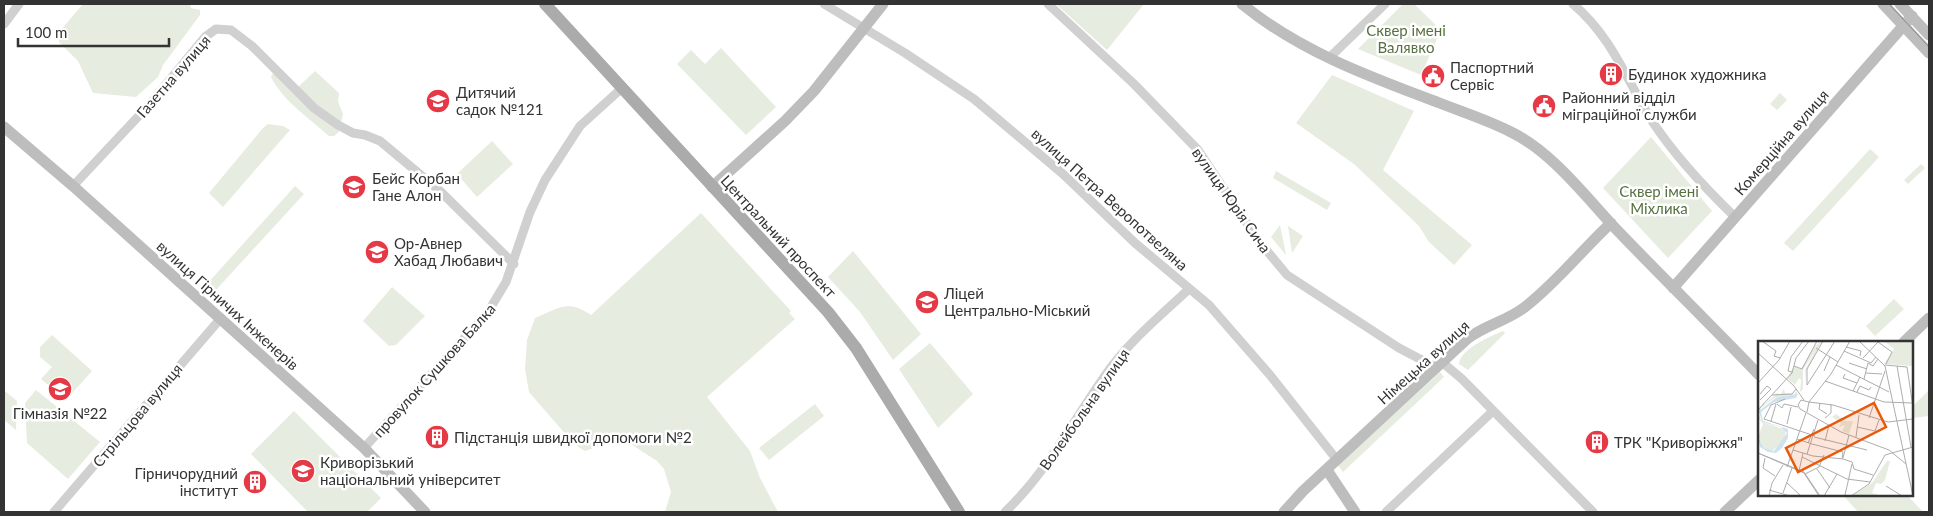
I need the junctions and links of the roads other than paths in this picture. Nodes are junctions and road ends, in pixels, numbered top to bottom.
1 (19, 4) edge
2 (545, 4) edge
3 (824, 4) edge
4 (883, 4) edge
5 (1048, 4) edge
6 (1242, 4) edge
7 (1385, 4) edge
8 (1573, 4) edge
9 (1883, 4) edge
10 (1900, 4) edge
11 (1912, 16) junction
12 (4, 24) edge
13 (1903, 26) junction
14 (864, 27) junction
15 (1929, 35) edge
16 (1929, 53) edge
17 (1329, 58) junction
18 (622, 88) junction
19 (4, 127) edge
20 (73, 186) junction
21 (712, 187) junction
22 (1735, 217) junction
23 (1610, 223) junction
24 (514, 264) junction
25 (1672, 288) junction
26 (1189, 289) junction
27 (220, 318) junction
28 (1929, 318) edge
29 (1905, 341) edge
30 (1440, 366) junction
31 (1758, 374) edge
32 (1493, 411) junction
33 (364, 448) junction
34 (1337, 460) junction
35 (1327, 470) junction
36 (1758, 481) edge
37 (54, 512) edge
38 (425, 512) edge
39 (959, 512) edge
40 (1004, 512) edge
41 (1284, 512) edge
42 (1355, 512) edge
43 (1386, 512) edge
44 (1593, 512) edge
45 (1726, 512) edge

1 - 12 street
2 - 18 main road, Центральний проспект
3 - 14 street, вулиця Петра Веропотвеляна
4 - 14 street
5 - 30 street, вулиця Юрія Сича
6 - 17 street
7 - 17 street
8 - 22 street
9 - 13 street
10 - 11 street
11 - 13 street, Комерційна вулиця
11 - 15 street
13 - 16 street
13 - 22 street, Комерційна вулиця
14 - 21 street
14 - 26 street, вулиця Петра Веропотвеляна
17 - 23 street
18 - 21 main road, Центральний проспект
18 - 24 street, провулок Сушкова Балка
19 - 20 street, вулиця Гірничих Інженерів
20 - 24 street, Газетна вулиця
20 - 27 street, вулиця Гірничих Інженерів
21 - 39 main road, Центральний проспект
22 - 25 street, Комерційна вулиця
23 - 25 street
23 - 30 street, Німецька вулиця
24 - 33 street, провулок Сушкова Балка
25 - 31 street
26 - 34 street, вулиця Петра Веропотвеляна
26 - 40 street, Волейбольна вулиця
27 - 33 street, вулиця Гірничих Інженерів
27 - 37 street, Стрільцова вулиця
28 - 29 street
30 - 32 street, вулиця Юрія Сича
30 - 34 street, Німецька вулиця
32 - 43 street
32 - 44 street, вулиця Юрія Сича
33 - 38 street, вулиця Гірничих Інженерів
34 - 35 street, Німецька вулиця
35 - 41 street, Німецька вулиця
35 - 42 street
36 - 45 street

